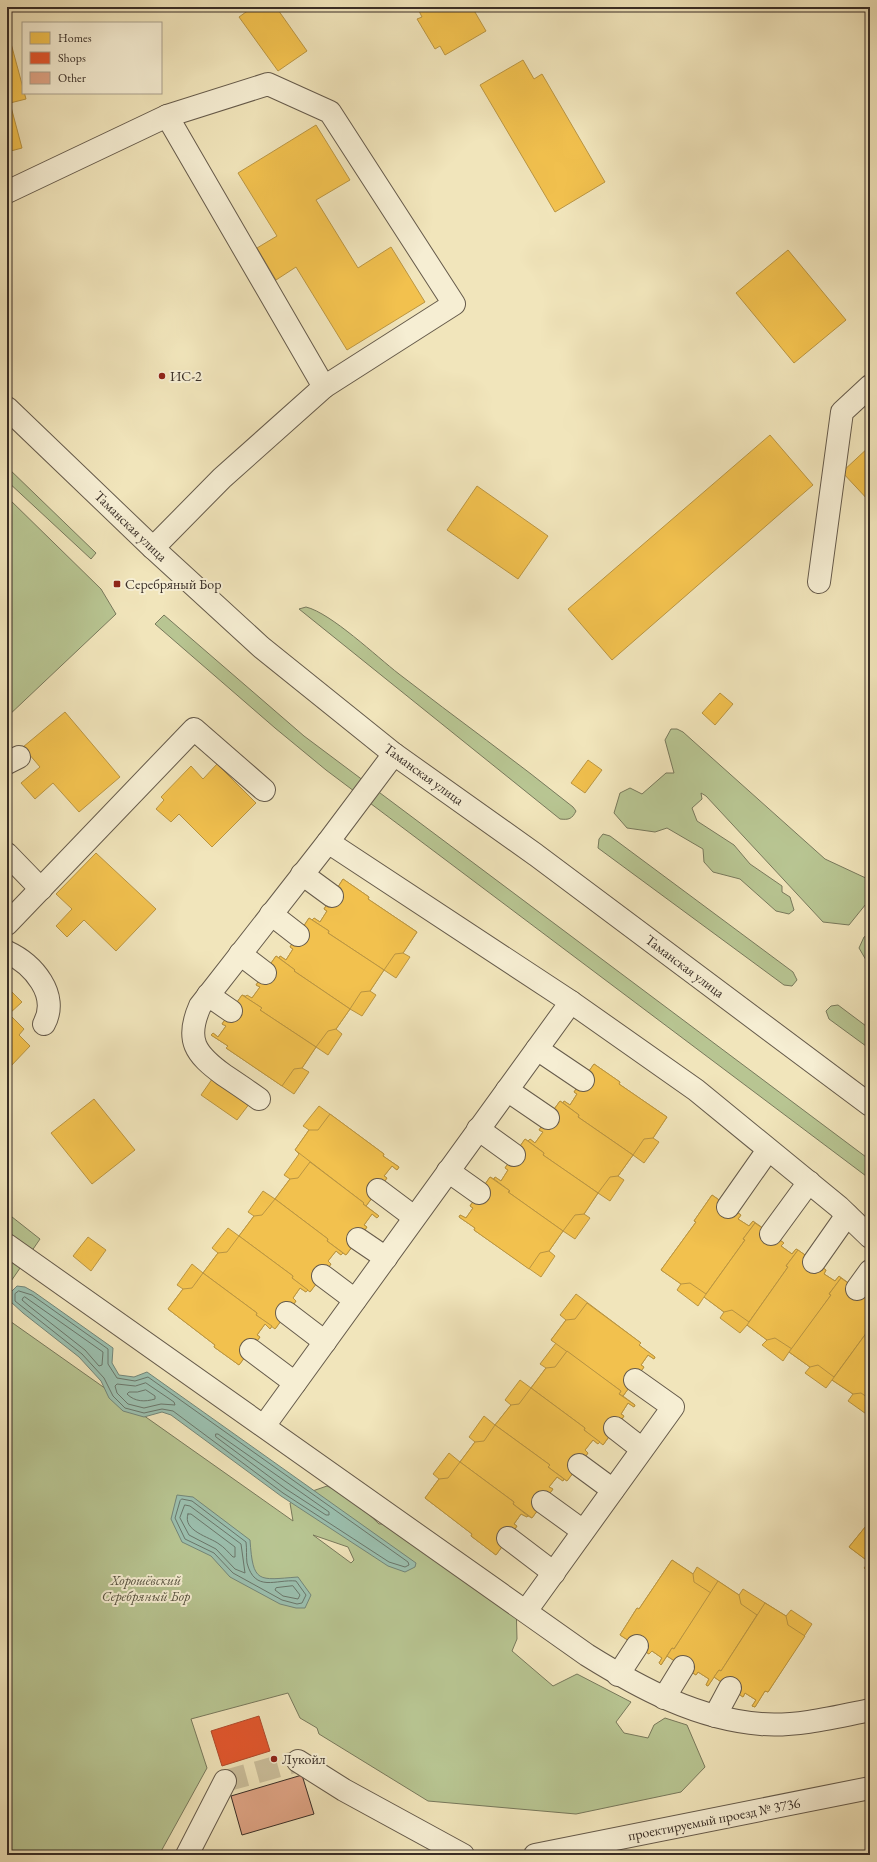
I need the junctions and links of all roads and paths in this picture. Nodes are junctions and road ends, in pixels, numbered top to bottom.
1 (167, 116) junction
2 (7, 192) edge
3 (870, 386) edge
4 (324, 387) junction
5 (7, 408) edge
6 (153, 548) junction
7 (819, 582) dead end
8 (394, 754) junction
9 (264, 790) dead end
10 (328, 842) junction
11 (7, 854) edge
12 (302, 874) junction
13 (41, 888) junction
14 (332, 896) dead end
15 (272, 914) junction
16 (7, 924) edge
17 (298, 935) dead end
18 (7, 952) edge
19 (240, 954) junction
20 (265, 973) dead end
21 (208, 995) junction
22 (571, 1002) junction
23 (231, 1011) dead end
24 (44, 1024) dead end
25 (537, 1049) junction
26 (583, 1080) dead end
27 (507, 1090) junction
28 (260, 1099) dead end
29 (870, 1105) edge
30 (548, 1118) dead end
31 (478, 1129) junction
32 (768, 1150) junction
33 (514, 1155) dead end
34 (448, 1171) junction
35 (809, 1182) junction
36 (378, 1190) dead end
37 (479, 1193) dead end
38 (728, 1207) dead end
39 (847, 1215) junction
40 (414, 1217) junction
41 (771, 1234) dead end
42 (870, 1237) edge
43 (358, 1239) dead end
44 (7, 1245) edge
45 (386, 1258) junction
46 (814, 1262) dead end
47 (870, 1271) edge
48 (322, 1276) dead end
49 (857, 1289) dead end
50 (355, 1300) junction
51 (287, 1313) dead end
52 (325, 1342) junction
53 (251, 1350) dead end
54 (635, 1380) dead end
55 (295, 1383) junction
56 (264, 1426) junction
57 (615, 1428) dead end
58 (642, 1449) junction
59 (579, 1465) dead end
60 (613, 1490) junction
61 (543, 1502) dead end
62 (583, 1532) junction
63 (508, 1538) dead end
64 (554, 1573) junction
65 (526, 1611) junction
66 (637, 1646) dead end
67 (683, 1667) dead end
68 (618, 1675) junction
69 (730, 1688) dead end
70 (664, 1698) junction
71 (870, 1710) edge
72 (715, 1716) junction
73 (298, 1762) dead end
74 (225, 1781) dead end
75 (870, 1788) edge
76 (187, 1855) edge
77 (463, 1855) edge
78 (534, 1855) edge

1 - 2 street
1 - 4 street
1 - 4 street
3 - 7 street
4 - 6 street
5 - 6 street, Таманская улица
6 - 8 street, Таманская улица
8 - 10 street
8 - 29 street, Таманская улица
9 - 13 street
10 - 12 street
10 - 22 street
11 - 13 street
12 - 14 street
12 - 15 street
13 - 16 street
15 - 17 street
15 - 19 street
18 - 24 street
19 - 20 street
19 - 21 street
21 - 23 street
21 - 28 street
22 - 25 street
22 - 32 street
25 - 26 street
25 - 27 street
27 - 30 street
27 - 31 street
31 - 33 street
31 - 34 street
32 - 35 street
32 - 38 street
34 - 37 street
34 - 40 street
35 - 39 street
35 - 41 street
36 - 40 street
39 - 42 street
39 - 46 street
40 - 45 street
43 - 45 street
44 - 56 street
45 - 50 street
47 - 49 street
48 - 50 street
50 - 52 street
51 - 52 street
52 - 55 street
53 - 55 street
54 - 58 street
55 - 56 street
56 - 65 street
57 - 58 street
58 - 60 street
59 - 60 street
60 - 62 street
61 - 62 street
62 - 64 street
63 - 64 street
64 - 65 street
65 - 68 street
66 - 68 street
67 - 70 street
68 - 70 street
69 - 72 street
70 - 72 street
71 - 72 street
73 - 77 street
74 - 76 street
75 - 78 street, проектируемый проезд № 3736

